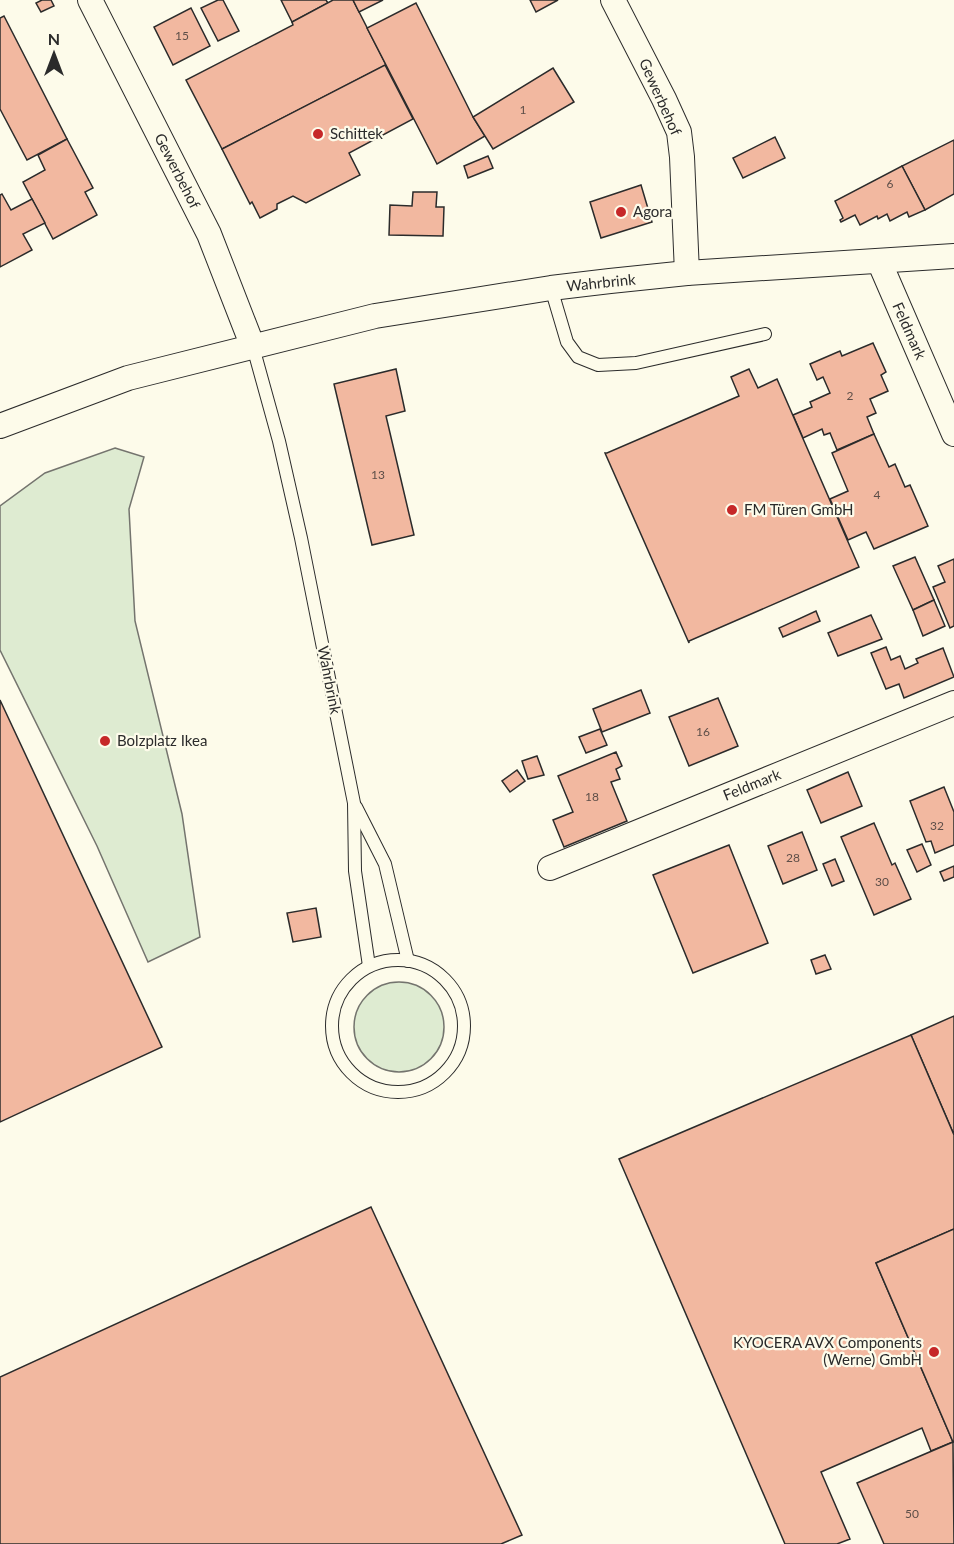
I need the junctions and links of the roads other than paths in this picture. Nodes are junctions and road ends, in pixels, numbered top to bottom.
1 (90, 0) edge
2 (613, 0) edge
3 (954, 256) edge
4 (879, 261) junction
5 (687, 273) junction
6 (550, 288) junction
7 (765, 334) dead end
8 (253, 347) junction
9 (0, 426) edge
10 (954, 434) edge
11 (954, 703) edge
12 (354, 803) junction
13 (550, 868) dead end
14 (408, 961) junction
15 (369, 966) junction

1 - 8 street, Gewerbehof
2 - 5 street, Gewerbehof
3 - 4 street, Wahrbrink
4 - 5 street, Wahrbrink
4 - 10 street, Feldmark
5 - 6 street, Wahrbrink
6 - 7 lane
6 - 8 street, Wahrbrink
8 - 9 street, Wahrbrink
8 - 12 lane, Wahrbrink
11 - 13 street, Feldmark
12 - 14 lane, Wahrbrink
12 - 15 lane, Wahrbrink
14 - 15 lane
14 - 15 lane

